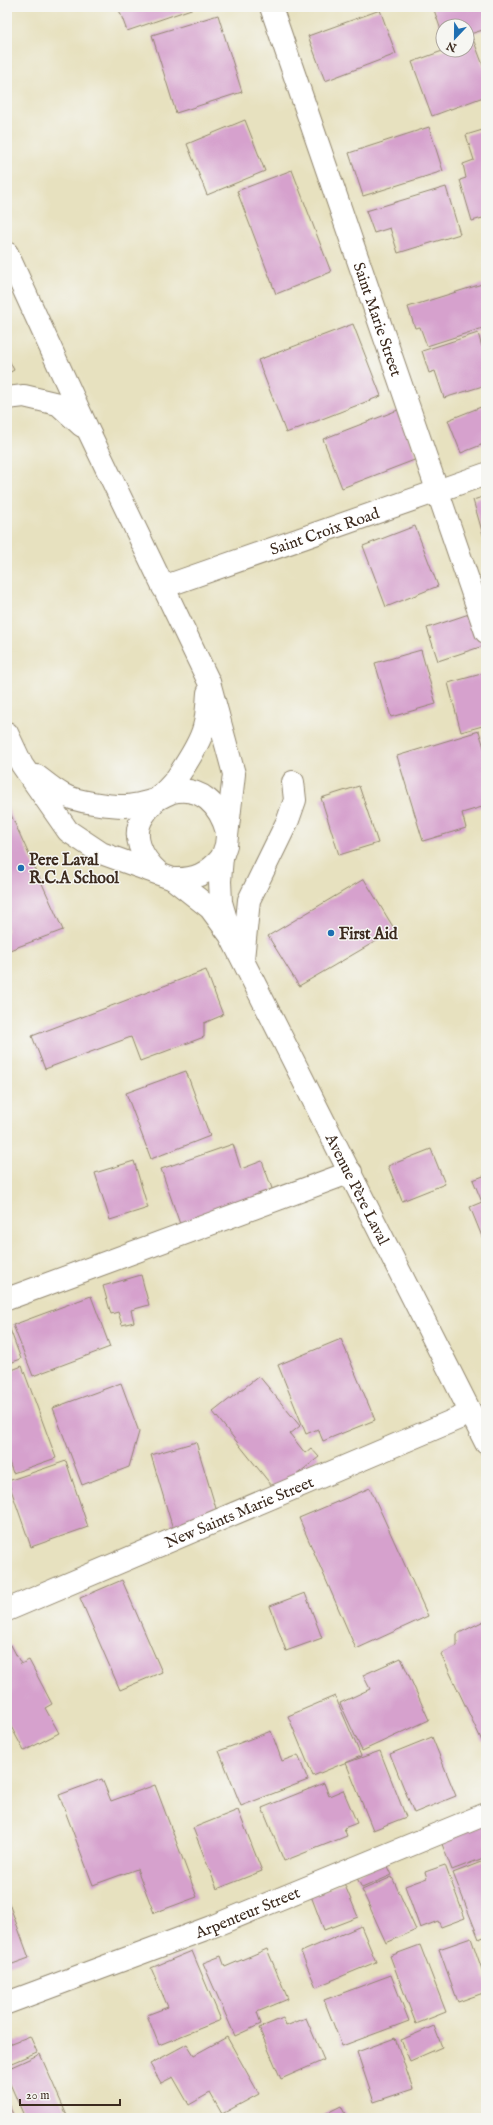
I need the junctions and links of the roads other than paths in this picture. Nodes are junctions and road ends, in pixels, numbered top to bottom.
1 (271, 7) edge
2 (7, 253) edge
3 (7, 398) edge
4 (89, 432) junction
5 (486, 474) edge
6 (438, 492) junction
7 (163, 587) junction
8 (486, 632) edge
9 (209, 682) junction
10 (7, 733) edge
11 (22, 765) junction
12 (293, 782) dead end
13 (158, 799) junction
14 (227, 832) junction
15 (222, 857) junction
16 (165, 876) junction
17 (230, 935) junction
18 (243, 959) junction
19 (351, 1172) junction
20 (7, 1299) edge
21 (471, 1413) junction
22 (486, 1443) edge
23 (7, 1610) edge
24 (486, 1814) edge
25 (7, 2003) edge

1 - 6 street, Saint Marie Street
2 - 4 street
3 - 4 street
4 - 7 street
5 - 6 street, Saint Croix Road
6 - 7 street, Saint Croix Road
6 - 8 street, Saint Marie Street
7 - 9 street
9 - 13 street
9 - 14 street
10 - 11 street
11 - 13 street
11 - 16 street
12 - 18 street
13 - 14 street
13 - 16 street
14 - 15 street
15 - 16 street
15 - 17 street
16 - 17 street
17 - 18 street, Avenue Père Laval
18 - 19 street, Avenue Père Laval
19 - 20 street
19 - 21 street, Avenue Père Laval
21 - 22 street, Avenue Père Laval
21 - 23 street, New Saints Marie Street
24 - 25 street, Arpenteur Street

